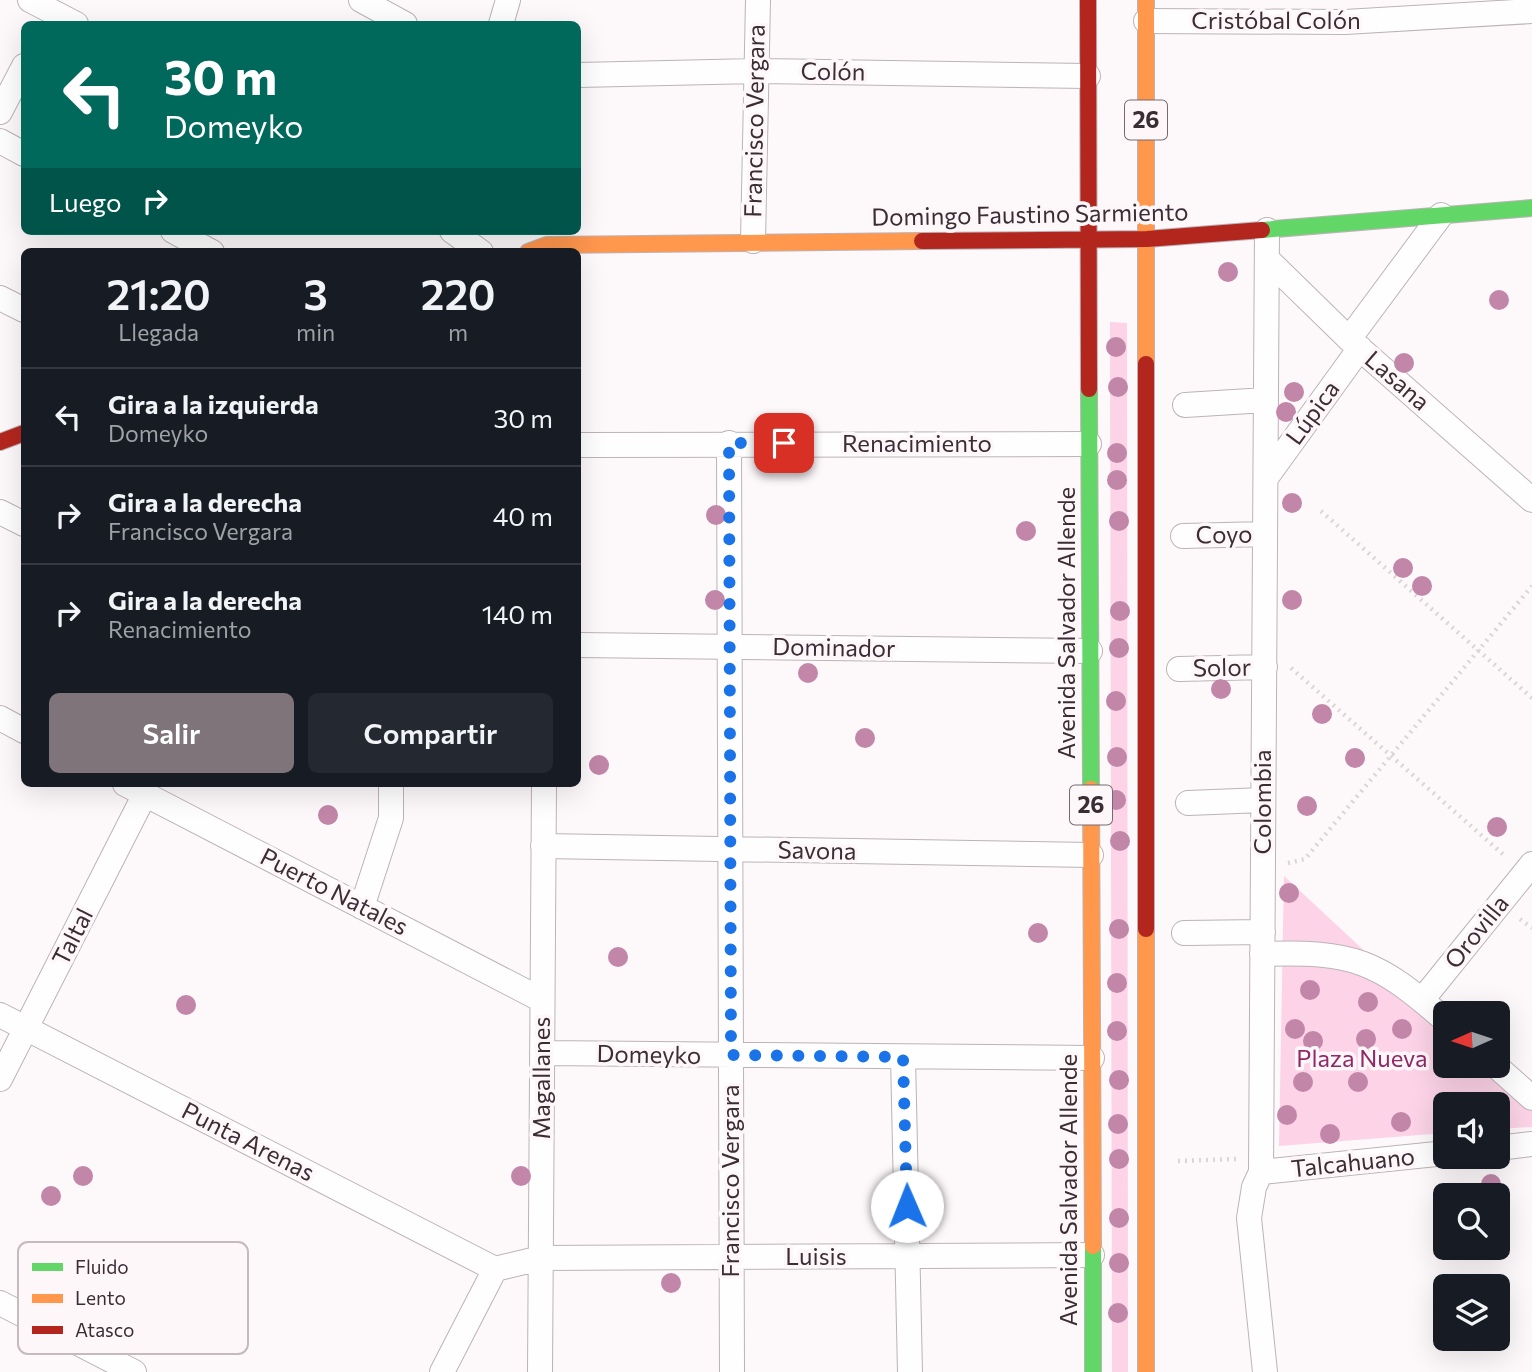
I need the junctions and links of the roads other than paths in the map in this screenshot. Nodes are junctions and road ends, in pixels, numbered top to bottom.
1 (30, 0) edge
2 (361, 0) edge
3 (508, 0) edge
4 (758, 0) edge
5 (1088, 0) edge
6 (1146, 11) edge
7 (1532, 11) edge
8 (53, 12) edge
9 (70, 21) edge
10 (400, 21) edge
11 (502, 21) edge
12 (756, 71) junction
13 (21, 72) edge
14 (581, 75) edge
15 (1088, 76) junction
16 (0, 112) edge
17 (0, 141) edge
18 (21, 152) edge
19 (1532, 208) edge
20 (1441, 215) junction
21 (1267, 230) junction
22 (180, 235) edge
23 (458, 235) edge
24 (1089, 238) junction
25 (1147, 239) junction
26 (753, 242) junction
27 (541, 245) edge
28 (205, 248) edge
29 (475, 248) edge
30 (1267, 259) junction
31 (0, 298) edge
32 (21, 308) edge
33 (1354, 344) junction
34 (1266, 400) junction
35 (1185, 405) dead end
36 (21, 434) edge
37 (0, 442) edge
38 (729, 443) junction
39 (1089, 444) junction
40 (581, 445) edge
41 (1266, 478) junction
42 (1532, 500) edge
43 (0, 512) edge
44 (21, 522) edge
45 (1265, 534) junction
46 (1183, 536) dead end
47 (581, 645) edge
48 (729, 647) junction
49 (1090, 651) junction
50 (1275, 665) junction
51 (1179, 669) dead end
52 (0, 718) edge
53 (21, 729) edge
54 (391, 787) edge
55 (544, 787) edge
56 (135, 789) edge
57 (1263, 800) junction
58 (1188, 803) dead end
59 (543, 846) junction
60 (730, 849) junction
61 (1091, 855) junction
62 (1528, 869) edge
63 (362, 906) junction
64 (1184, 933) dead end
65 (1263, 943) junction
66 (542, 1000) junction
67 (1423, 1000) junction
68 (1433, 1009) edge
69 (0, 1015) edge
70 (26, 1028) junction
71 (542, 1053) junction
72 (731, 1055) junction
73 (903, 1057) junction
74 (1091, 1059) junction
75 (1510, 1078) edge
76 (0, 1079) edge
77 (1532, 1098) edge
78 (1532, 1144) edge
79 (1510, 1147) edge
80 (1433, 1154) edge
81 (1261, 1165) junction
82 (1092, 1255) junction
83 (908, 1256) junction
84 (732, 1257) junction
85 (541, 1258) junction
86 (495, 1269) junction
87 (0, 1303) edge
88 (18, 1312) edge
89 (99, 1354) edge
90 (134, 1372) edge
91 (442, 1372) edge
92 (540, 1372) edge
93 (732, 1372) edge
94 (911, 1372) edge
95 (1093, 1372) edge
96 (1146, 1372) edge
97 (1265, 1372) edge

1 - 8 street
2 - 10 street
3 - 11 street
4 - 12 street, Francisco Vergara
5 - 15 main road, Avenida Salvador Allende / 26
6 - 7 street, Cristóbal Colón
6 - 25 main road, 26
8 - 9 street
12 - 14 street, Colón
12 - 15 street, Colón
12 - 26 street, Francisco Vergara
13 - 16 street
15 - 24 main road, Avenida Salvador Allende / 26
17 - 18 street
19 - 20 main road, Domingo Faustino Sarmiento
20 - 21 main road, Domingo Faustino Sarmiento
20 - 33 street, Lúpica
21 - 25 main road, Domingo Faustino Sarmiento
21 - 30 street, Colombia
22 - 28 street
23 - 29 street
24 - 25 main road, Domingo Faustino Sarmiento
24 - 26 main road, Domingo Faustino Sarmiento
24 - 39 main road, Avenida Salvador Allende / 26
25 - 96 main road, 26
26 - 27 main road, Domingo Faustino Sarmiento
30 - 33 street, Lasana
30 - 34 street, Colombia
31 - 32 street
33 - 41 street, Lúpica
33 - 42 street, Lasana
34 - 35 street
34 - 41 street, Colombia
36 - 37 main road
38 - 39 street, Renacimiento
38 - 40 street, Renacimiento
38 - 48 street, Francisco Vergara
39 - 49 main road, Avenida Salvador Allende / 26
41 - 45 street, Colombia
43 - 44 street
45 - 46 street, Coyo
45 - 50 street, Colombia
47 - 48 street, Dominador
48 - 49 street, Dominador
48 - 60 street, Francisco Vergara
49 - 61 main road, Avenida Salvador Allende / 26
50 - 51 street, Solor
50 - 57 street, Colombia
52 - 53 street
54 - 63 street
55 - 59 street, Magallanes
56 - 63 street, Puerto Natales
56 - 70 street, Taltal
57 - 58 street
57 - 65 street, Colombia
59 - 60 street, Savona
59 - 66 street, Magallanes
60 - 61 street, Savona
60 - 72 street, Francisco Vergara
61 - 74 main road, Avenida Salvador Allende / 26
62 - 67 street, Orovilla
63 - 66 street, Puerto Natales
64 - 65 street
65 - 67 street
65 - 81 street, Colombia
66 - 71 street, Magallanes
67 - 68 street
69 - 70 street, Punta Arenas
70 - 76 street, Taltal
70 - 86 street, Punta Arenas
71 - 72 street, Domeyko
71 - 85 street, Magallanes
72 - 73 street, Domeyko
72 - 84 street, Francisco Vergara
73 - 74 street, Domeyko
73 - 83 street
74 - 82 main road, Avenida Salvador Allende / 26
75 - 77 street
78 - 79 street
80 - 81 street, Talcahuano
81 - 97 street, Colombia
82 - 83 street, Luisis
82 - 95 main road, Avenida Salvador Allende / 26
83 - 84 street, Luisis
83 - 94 street
84 - 85 street, Luisis
84 - 93 street, Francisco Vergara
85 - 86 street, Luisis
85 - 92 street, Magallanes
86 - 91 street
87 - 88 street
89 - 90 street

